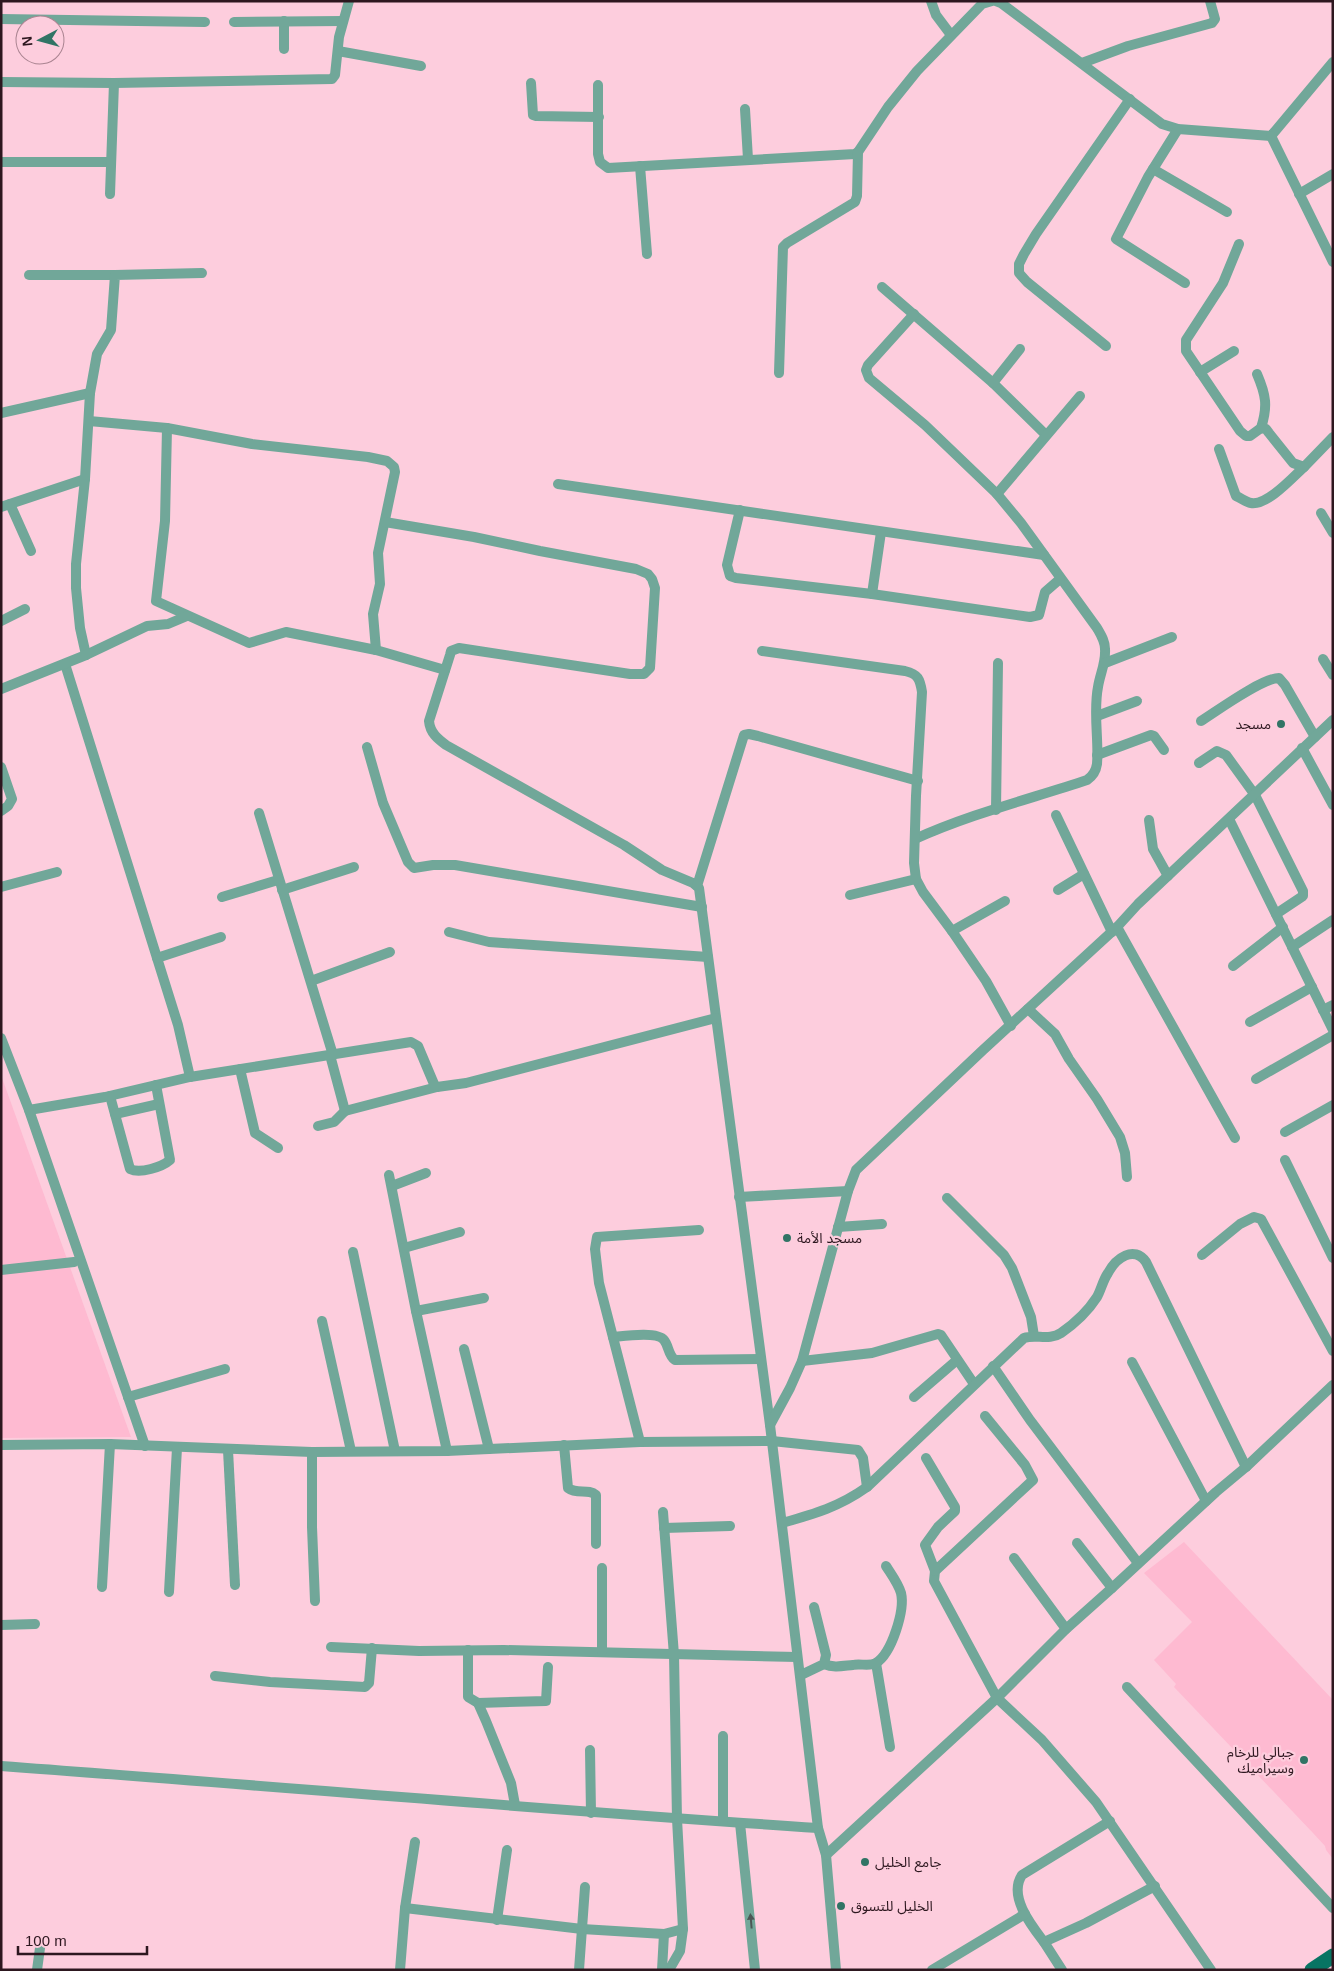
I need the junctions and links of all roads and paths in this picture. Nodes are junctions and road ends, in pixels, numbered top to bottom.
1 (348, 1) edge
2 (931, 1) edge
3 (992, 1) edge
4 (996, 1) edge
5 (1210, 1) edge
6 (976, 4) edge
7 (1, 18) edge
8 (284, 21) junction
9 (342, 21) junction
10 (205, 22) dead end
11 (234, 22) dead end
12 (951, 35) junction
13 (284, 49) dead end
14 (338, 51) junction
15 (1333, 62) edge
16 (1082, 63) junction
17 (421, 66) dead end
18 (1, 82) edge
19 (114, 83) junction
20 (531, 83) dead end
21 (598, 85) dead end
22 (1130, 98) junction
23 (745, 109) dead end
24 (599, 117) junction
25 (1178, 128) junction
26 (1271, 136) junction
27 (858, 152) junction
28 (748, 159) junction
29 (1, 162) edge
30 (111, 162) junction
31 (640, 166) junction
32 (1153, 169) junction
33 (1333, 174) edge
34 (110, 194) dead end
35 (1299, 194) junction
36 (1227, 212) dead end
37 (1239, 244) dead end
38 (647, 254) dead end
39 (1333, 262) edge
40 (202, 274) dead end
41 (29, 275) dead end
42 (115, 275) junction
43 (1185, 283) dead end
44 (882, 287) dead end
45 (914, 314) junction
46 (1106, 346) dead end
47 (1020, 349) dead end
48 (1234, 351) dead end
49 (1200, 372) junction
50 (780, 373) dead end
51 (1257, 374) dead end
52 (993, 383) junction
53 (90, 393) junction
54 (1080, 396) dead end
55 (1, 413) edge
56 (89, 421) junction
57 (167, 428) junction
58 (1261, 428) junction
59 (1046, 435) junction
60 (1333, 436) edge
61 (1218, 449) dead end
62 (1304, 467) junction
63 (85, 478) junction
64 (558, 484) dead end
65 (997, 494) junction
66 (6, 505) edge
67 (740, 510) junction
68 (1321, 513) dead end
69 (385, 522) junction
70 (881, 532) junction
71 (1333, 533) edge
72 (31, 551) dead end
73 (1044, 555) junction
74 (1060, 579) junction
75 (872, 594) junction
76 (25, 609) dead end
77 (187, 616) junction
78 (1, 621) edge
79 (1172, 637) dead end
80 (376, 650) junction
81 (762, 651) dead end
82 (86, 655) junction
83 (1323, 659) dead end
84 (998, 663) dead end
85 (1105, 663) junction
86 (65, 664) junction
87 (445, 670) junction
88 (1333, 674) edge
89 (1, 689) edge
90 (1137, 700) dead end
91 (1097, 716) junction
92 (1333, 720) edge
93 (1201, 721) dead end
94 (1314, 737) junction
95 (367, 747) dead end
96 (1302, 748) junction
97 (1164, 750) dead end
98 (1096, 755) junction
99 (1199, 763) dead end
100 (1, 767) edge
101 (918, 781) junction
102 (1255, 795) junction
103 (1333, 805) edge
104 (996, 810) junction
105 (1, 811) edge
106 (259, 813) dead end
107 (1056, 815) dead end
108 (1229, 819) junction
109 (1149, 820) dead end
110 (915, 839) junction
111 (354, 867) dead end
112 (56, 872) dead end
113 (1084, 874) junction
114 (1168, 876) junction
115 (916, 879) junction
116 (280, 885) junction
117 (696, 886) junction
118 (1, 887) edge
119 (1058, 890) dead end
120 (850, 895) dead end
121 (222, 897) dead end
122 (1005, 901) dead end
123 (702, 907) junction
124 (1276, 914) junction
125 (1333, 920) edge
126 (1283, 928) junction
127 (1115, 929) junction
128 (952, 931) junction
129 (449, 932) dead end
130 (221, 937) dead end
131 (1292, 947) junction
132 (390, 952) dead end
133 (708, 957) junction
134 (157, 958) junction
135 (1233, 966) dead end
136 (311, 981) junction
137 (1312, 987) junction
138 (1333, 1005) edge
139 (1028, 1009) junction
140 (1323, 1010) junction
141 (716, 1018) junction
142 (1250, 1022) dead end
143 (1011, 1026) junction
144 (1333, 1030) edge
145 (1333, 1035) edge
146 (1, 1038) edge
147 (332, 1055) junction
148 (240, 1069) junction
149 (190, 1077) junction
150 (1256, 1079) dead end
151 (156, 1085) junction
152 (437, 1087) junction
153 (110, 1096) junction
154 (159, 1104) junction
155 (1333, 1105) edge
156 (29, 1110) junction
157 (345, 1111) junction
158 (115, 1114) junction
159 (318, 1126) dead end
160 (1285, 1132) dead end
161 (1235, 1138) dead end
162 (278, 1148) dead end
163 (1286, 1160) dead end
164 (426, 1173) dead end
165 (1127, 1177) dead end
166 (848, 1191) junction
167 (739, 1197) junction
168 (947, 1198) dead end
169 (882, 1224) dead end
170 (838, 1227) junction
171 (699, 1230) dead end
172 (460, 1232) dead end
173 (404, 1248) junction
174 (353, 1252) dead end
175 (1202, 1255) dead end
176 (1333, 1258) edge
177 (74, 1262) dead end
178 (1, 1270) edge
179 (484, 1298) dead end
180 (416, 1311) junction
181 (322, 1321) dead end
182 (1034, 1336) junction
183 (613, 1337) junction
184 (464, 1348) dead end
185 (1333, 1351) edge
186 (761, 1358) junction
187 (957, 1360) junction
188 (802, 1361) junction
189 (1132, 1362) dead end
190 (993, 1366) junction
191 (225, 1369) dead end
192 (974, 1384) junction
193 (1333, 1385) edge
194 (128, 1397) junction
195 (914, 1397) dead end
196 (985, 1416) dead end
197 (770, 1424) junction
198 (772, 1441) junction
199 (640, 1442) junction
200 (1, 1444) edge
201 (110, 1444) junction
202 (564, 1445) junction
203 (145, 1446) junction
204 (177, 1448) junction
205 (489, 1449) junction
206 (228, 1450) junction
207 (352, 1451) junction
208 (395, 1451) junction
209 (447, 1451) junction
210 (312, 1452) junction
211 (926, 1458) dead end
212 (1246, 1467) junction
213 (867, 1487) junction
214 (1206, 1501) junction
215 (663, 1512) dead end
216 (782, 1523) junction
217 (730, 1526) dead end
218 (664, 1528) junction
219 (1077, 1543) dead end
220 (596, 1544) dead end
221 (1014, 1558) dead end
222 (1138, 1563) junction
223 (886, 1566) dead end
224 (602, 1568) dead end
225 (936, 1571) junction
226 (235, 1585) dead end
227 (102, 1587) dead end
228 (1112, 1588) junction
229 (169, 1592) dead end
230 (315, 1601) dead end
231 (814, 1607) dead end
232 (35, 1624) dead end
233 (1, 1625) edge
234 (1066, 1629) junction
235 (331, 1647) dead end
236 (372, 1648) junction
237 (468, 1650) junction
238 (602, 1652) junction
239 (674, 1654) junction
240 (798, 1657) junction
241 (876, 1663) junction
242 (824, 1664) junction
243 (548, 1667) dead end
244 (801, 1675) junction
245 (215, 1676) dead end
246 (1127, 1686) dead end
247 (997, 1698) junction
248 (478, 1703) junction
249 (723, 1736) dead end
250 (890, 1747) dead end
251 (590, 1750) dead end
252 (1, 1766) edge
253 (515, 1805) junction
254 (592, 1813) junction
255 (677, 1819) junction
256 (723, 1820) junction
257 (1110, 1821) junction
258 (740, 1823) junction
259 (818, 1828) junction
260 (415, 1842) dead end
261 (507, 1850) dead end
262 (826, 1855) junction
263 (1155, 1886) junction
264 (585, 1887) dead end
265 (405, 1908) junction
266 (1333, 1908) edge
267 (1024, 1914) junction
268 (497, 1920) junction
269 (582, 1929) junction
270 (683, 1929) junction
271 (664, 1934) junction
272 (1044, 1942) junction
273 (40, 1948) dead end
274 (1333, 1956) edge
275 (37, 1970) edge
276 (400, 1970) edge
277 (579, 1970) edge
278 (662, 1970) edge
279 (669, 1970) edge
280 (755, 1970) edge
281 (836, 1970) edge
282 (932, 1970) edge
283 (1062, 1970) edge
284 (1211, 1970) edge
285 (1312, 1970) edge

1 - 9 street
2 - 12 street
3 - 6 street
4 - 16 street
5 - 16 street
6 - 12 street
7 - 10 street
8 - 9 street
8 - 11 street
8 - 13 street
9 - 14 street
12 - 27 street
14 - 17 street
14 - 19 street
15 - 26 street
16 - 22 street
18 - 19 street
19 - 30 street
20 - 24 street
21 - 24 street
22 - 25 street
22 - 46 street
23 - 28 street
24 - 31 street
25 - 26 street
25 - 32 street
26 - 35 street
27 - 28 street
27 - 50 street
28 - 31 street
29 - 30 street
30 - 34 street
31 - 38 street
32 - 36 street
32 - 43 street
33 - 35 street
35 - 39 street
37 - 49 street
40 - 42 street
41 - 42 street
42 - 53 street
44 - 45 street
45 - 52 street
45 - 65 street
47 - 52 street
48 - 49 street
49 - 58 street
51 - 58 street
52 - 59 street
53 - 55 street
53 - 56 street
54 - 59 street
56 - 57 street
56 - 63 street
57 - 69 street
57 - 77 street
58 - 62 street
59 - 65 street
60 - 62 street
61 - 62 street
63 - 66 street
63 - 82 street
64 - 67 street
65 - 73 street
66 - 72 street
67 - 70 street
67 - 75 street
68 - 71 street
69 - 80 street
69 - 87 street
70 - 73 street
70 - 75 street
73 - 74 street
74 - 75 street
74 - 85 street
76 - 78 street
77 - 80 street
77 - 82 street
79 - 85 street
80 - 87 street
81 - 101 street
82 - 86 street
83 - 88 street
84 - 104 street
85 - 91 street
86 - 89 street
86 - 134 street
87 - 117 street
90 - 91 street
91 - 98 street
92 - 94 street
93 - 94 street
94 - 96 street
95 - 123 street
96 - 102 street
96 - 103 street
97 - 98 street
98 - 104 street
99 - 102 street
100 - 105 street
101 - 110 street
101 - 117 street
102 - 108 street
102 - 124 street
104 - 110 street
106 - 116 street
107 - 113 street
108 - 114 street
108 - 124 street
109 - 114 street
110 - 115 street
111 - 116 street
112 - 118 street
113 - 119 street
113 - 127 street
114 - 127 street
115 - 120 street
115 - 128 street
116 - 121 street
116 - 136 street
117 - 123 street
122 - 128 street
123 - 133 street
124 - 126 street
125 - 131 street
126 - 131 street
126 - 135 street
127 - 139 street
127 - 161 street
128 - 143 street
129 - 133 street
130 - 134 street
131 - 137 street
132 - 136 street
133 - 141 street
134 - 149 street
136 - 147 street
137 - 140 street
137 - 142 street
138 - 140 street
139 - 143 street
139 - 165 street
140 - 144 street
141 - 152 street
141 - 167 street
143 - 166 street
145 - 150 street
146 - 156 street
147 - 148 street
147 - 152 street
147 - 157 street
148 - 149 street
148 - 162 street
149 - 151 street
151 - 153 street
151 - 154 street
152 - 157 street
153 - 156 street
153 - 158 street
154 - 158 street
154 - 158 street
155 - 160 street
156 - 194 street
157 - 159 street
163 - 176 street
164 - 173 street
166 - 167 street
166 - 170 street
167 - 186 street
168 - 182 street
169 - 170 street
170 - 188 street
171 - 183 street
172 - 173 street
173 - 180 street
174 - 208 street
175 - 185 street
177 - 178 street
179 - 180 street
180 - 209 street
181 - 207 street
182 - 190 street
182 - 212 street
183 - 186 street
183 - 199 street
184 - 205 street
186 - 197 street
187 - 188 street
187 - 192 street
187 - 195 street
188 - 197 street
189 - 214 street
190 - 192 street
190 - 222 street
191 - 194 street
192 - 213 street
193 - 212 street
194 - 203 street
196 - 225 street
197 - 198 street
198 - 199 street
198 - 213 street
198 - 216 street
199 - 202 street
200 - 201 street
201 - 203 street
201 - 227 street
202 - 205 street
202 - 220 street
203 - 204 street
204 - 206 street
204 - 229 street
205 - 209 street
206 - 210 street
206 - 226 street
207 - 208 street
207 - 210 street
208 - 209 street
210 - 230 street
211 - 225 street
212 - 214 street
213 - 216 street
214 - 222 street
215 - 218 street
216 - 240 street
217 - 218 street
218 - 239 street
219 - 228 street
221 - 234 street
222 - 228 street
223 - 241 street
224 - 238 street
225 - 247 street
228 - 234 street
231 - 242 street
232 - 233 street
234 - 247 street
235 - 236 street
236 - 237 street
236 - 245 street
237 - 238 street
237 - 248 street
238 - 239 street
239 - 240 street
239 - 255 street
240 - 244 street
241 - 242 street
241 - 250 street
242 - 244 street
243 - 248 street
244 - 259 street
246 - 266 street
247 - 257 street
247 - 262 street
248 - 253 street
249 - 256 street
251 - 254 street
252 - 253 street
253 - 254 street
254 - 255 street
255 - 256 street
255 - 270 street
256 - 258 street
257 - 263 street
257 - 267 street
258 - 259 street
280 -> 258 street
259 - 262 street
260 - 265 street
261 - 268 street
262 - 281 street
263 - 272 street
263 - 284 street
264 - 269 street
265 - 268 street
265 - 276 street
267 - 272 street
267 - 282 street
268 - 269 street
269 - 271 street
269 - 277 street
270 - 271 street
270 - 279 street
271 - 278 street
272 - 283 street
273 - 275 street
274 - 285 main road

